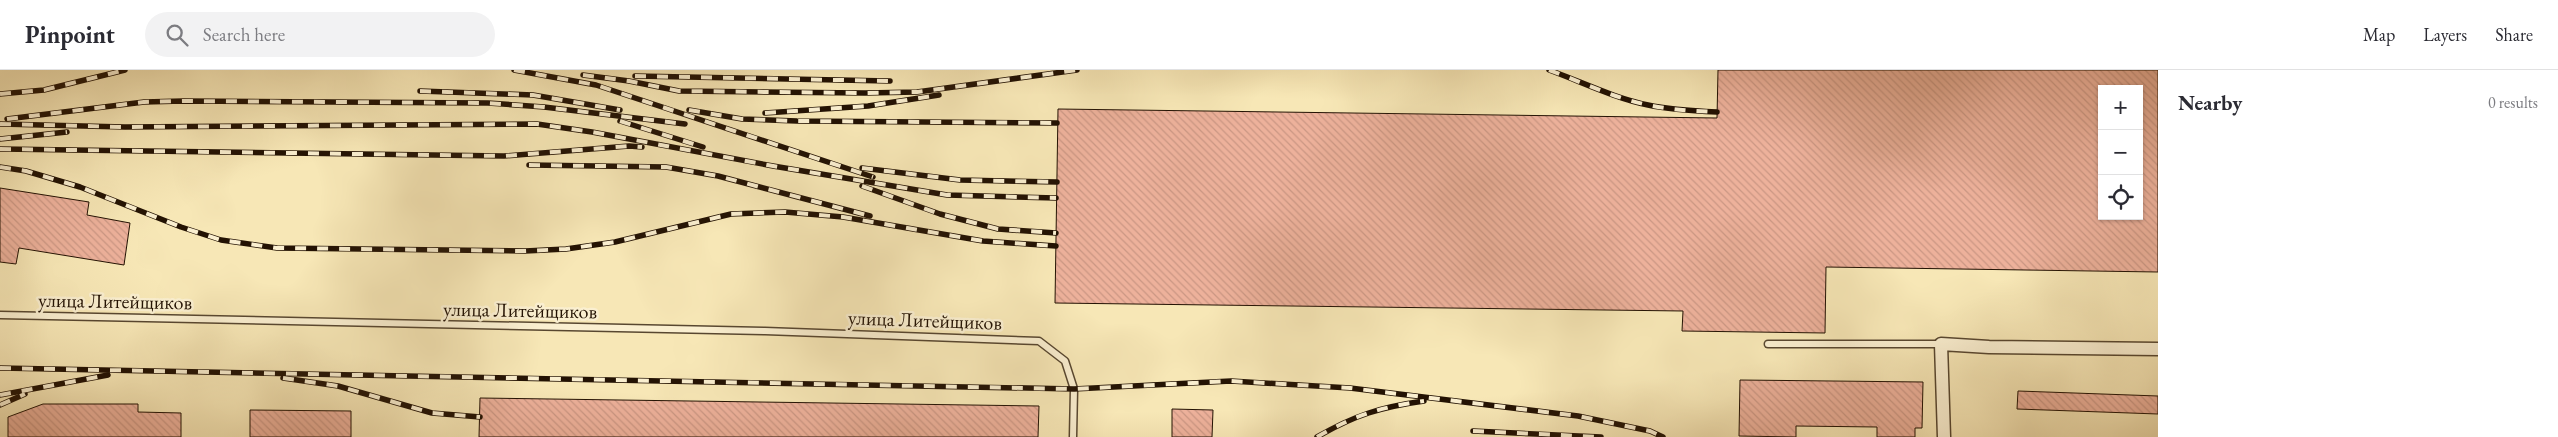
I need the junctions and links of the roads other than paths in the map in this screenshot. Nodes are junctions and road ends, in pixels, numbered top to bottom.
1 (0, 315) edge
2 (1768, 344) dead end
3 (1941, 344) junction
4 (2158, 349) edge
5 (1073, 437) edge
6 (1944, 437) edge

1 - 5 lane, улица Литейщиков
2 - 3 lane
3 - 4 street
3 - 6 street

